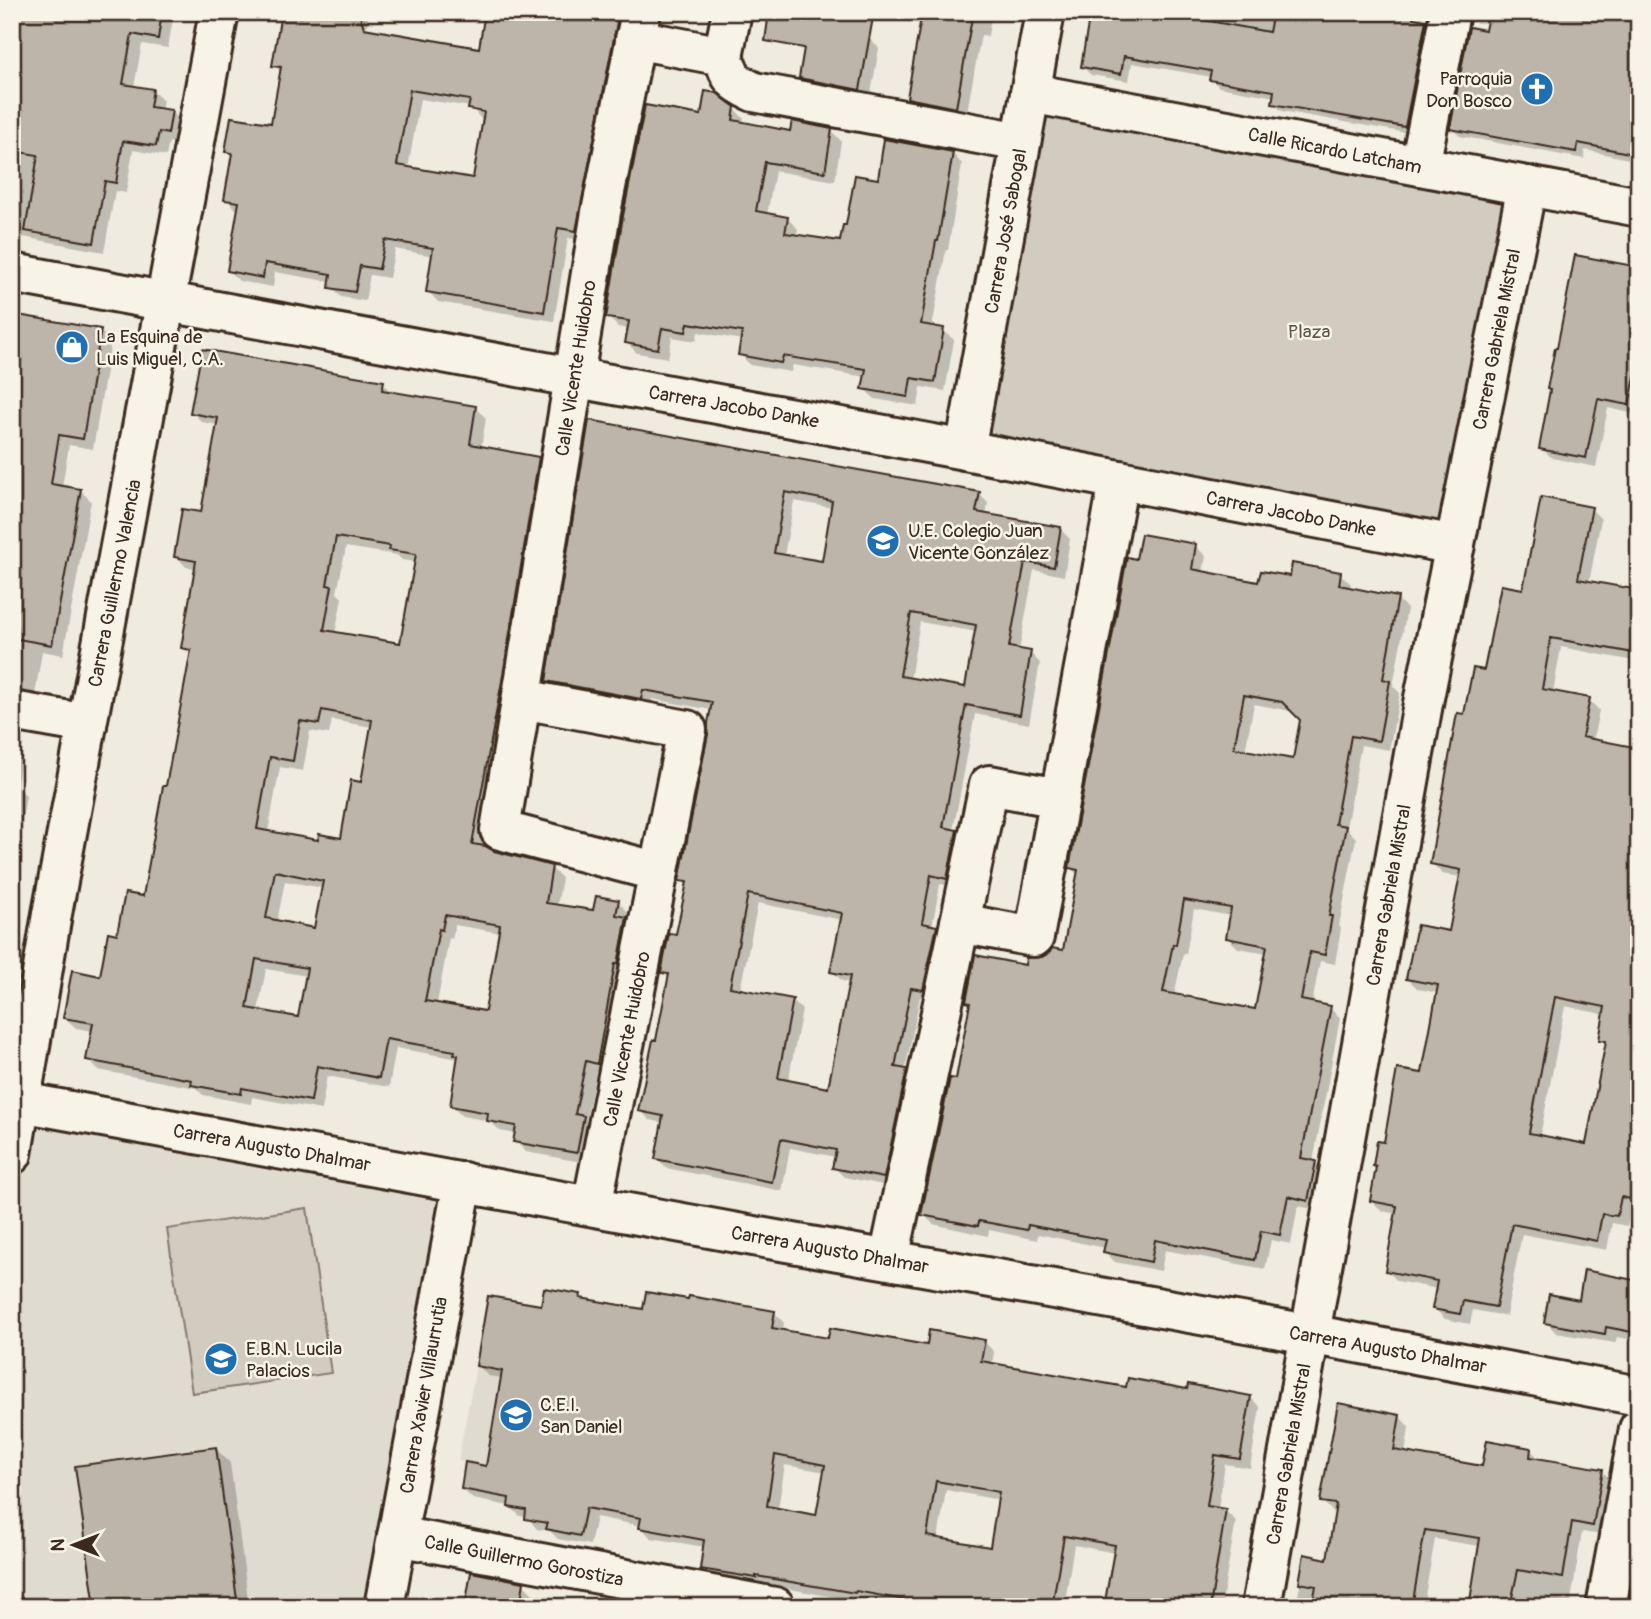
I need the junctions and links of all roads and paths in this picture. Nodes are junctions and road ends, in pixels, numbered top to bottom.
1 (219, 12) edge
2 (732, 12) edge
3 (1045, 12) edge
4 (1450, 12) edge
5 (638, 26) edge
6 (723, 56) junction
7 (1030, 93) junction
8 (1021, 142) junction
9 (1420, 166) junction
10 (1527, 187) junction
11 (1639, 208) edge
12 (12, 273) edge
13 (166, 301) junction
14 (573, 377) junction
15 (965, 450) junction
16 (1119, 480) junction
17 (1455, 544) junction
18 (522, 699) junction
19 (12, 710) edge
20 (88, 724) junction
21 (1059, 798) junction
22 (659, 872) junction
23 (960, 923) junction
24 (23, 1022) edge
25 (21, 1102) junction
26 (12, 1154) edge
27 (463, 1182) junction
28 (592, 1206) junction
29 (889, 1259) junction
30 (1309, 1334) junction
31 (1639, 1396) edge
32 (1639, 1429) edge
33 (397, 1536) junction
34 (384, 1607) edge
35 (775, 1607) edge
36 (1261, 1607) edge
37 (1606, 1607) edge

1 - 13 street, Carrera Guillermo Valencia
2 - 6 street
3 - 7 street, Carrera José Sabogal
4 - 9 street
5 - 6 street, Calle Vicente Huidobro
5 - 14 street, Calle Vicente Huidobro
6 - 8 street
7 - 8 street, Carrera José Sabogal
7 - 9 street, Calle Ricardo Latcham
8 - 15 street, Carrera José Sabogal
9 - 10 street, Calle Ricardo Latcham
10 - 11 street, Calle Ricardo Latcham
10 - 17 street, Carrera Gabriela Mistral
12 - 13 street, Carrera Jacobo Danke
13 - 14 street, Carrera Jacobo Danke
13 - 20 street, Carrera Guillermo Valencia
14 - 15 street, Carrera Jacobo Danke
14 - 18 street, Calle Vicente Huidobro
15 - 16 street, Carrera Jacobo Danke
16 - 17 street, Carrera Jacobo Danke
16 - 21 street
17 - 30 street, Carrera Gabriela Mistral
18 - 22 street, Calle Vicente Huidobro
18 - 22 street, Calle Vicente Huidobro
19 - 20 street
20 - 24 street, Carrera Guillermo Valencia
21 - 23 street
21 - 23 street
22 - 28 street, Calle Vicente Huidobro
23 - 29 street
24 - 25 street, Carrera Guillermo Valencia
25 - 26 street, Carrera Guillermo Valencia
25 - 27 street, Carrera Augusto Dhalmar
27 - 28 street, Carrera Augusto Dhalmar
27 - 33 street, Carrera Xavier Villaurrutia
28 - 29 street, Carrera Augusto Dhalmar
29 - 30 street, Carrera Augusto Dhalmar
30 - 31 street, Carrera Augusto Dhalmar
30 - 36 street, Carrera Gabriela Mistral
32 - 37 street
33 - 34 street, Carrera Xavier Villaurrutia
33 - 35 street, Calle Guillermo Gorostiza

